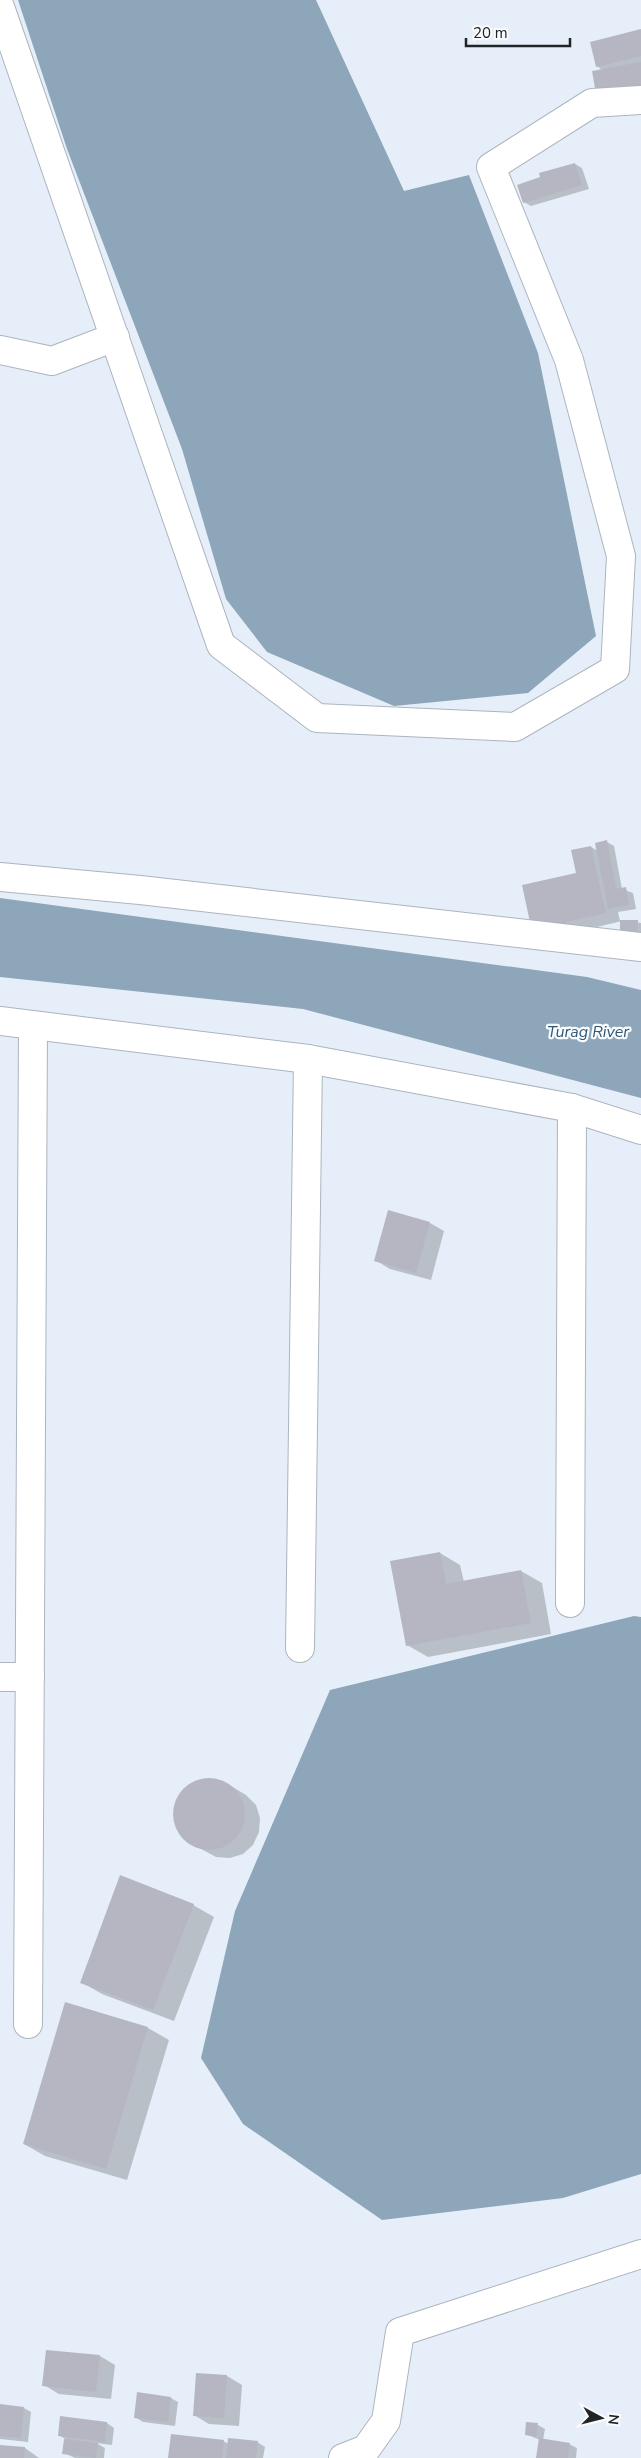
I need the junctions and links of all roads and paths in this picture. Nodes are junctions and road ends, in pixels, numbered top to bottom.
1 (0, 7) edge
2 (641, 100) edge
3 (115, 337) junction
4 (0, 350) edge
5 (0, 877) edge
6 (641, 947) edge
7 (0, 1021) edge
8 (33, 1027) junction
9 (308, 1059) junction
10 (572, 1108) junction
11 (641, 1130) edge
12 (570, 1602) dead end
13 (300, 1648) dead end
14 (0, 1677) edge
15 (30, 1677) junction
16 (28, 2024) dead end
17 (641, 2254) edge
18 (343, 2458) edge

1 - 3 street
2 - 3 street
3 - 4 street
5 - 6 street
7 - 8 street
8 - 9 street
8 - 15 street
9 - 10 street
9 - 13 street
10 - 11 street
10 - 12 street
14 - 15 street
15 - 16 street
17 - 18 street

